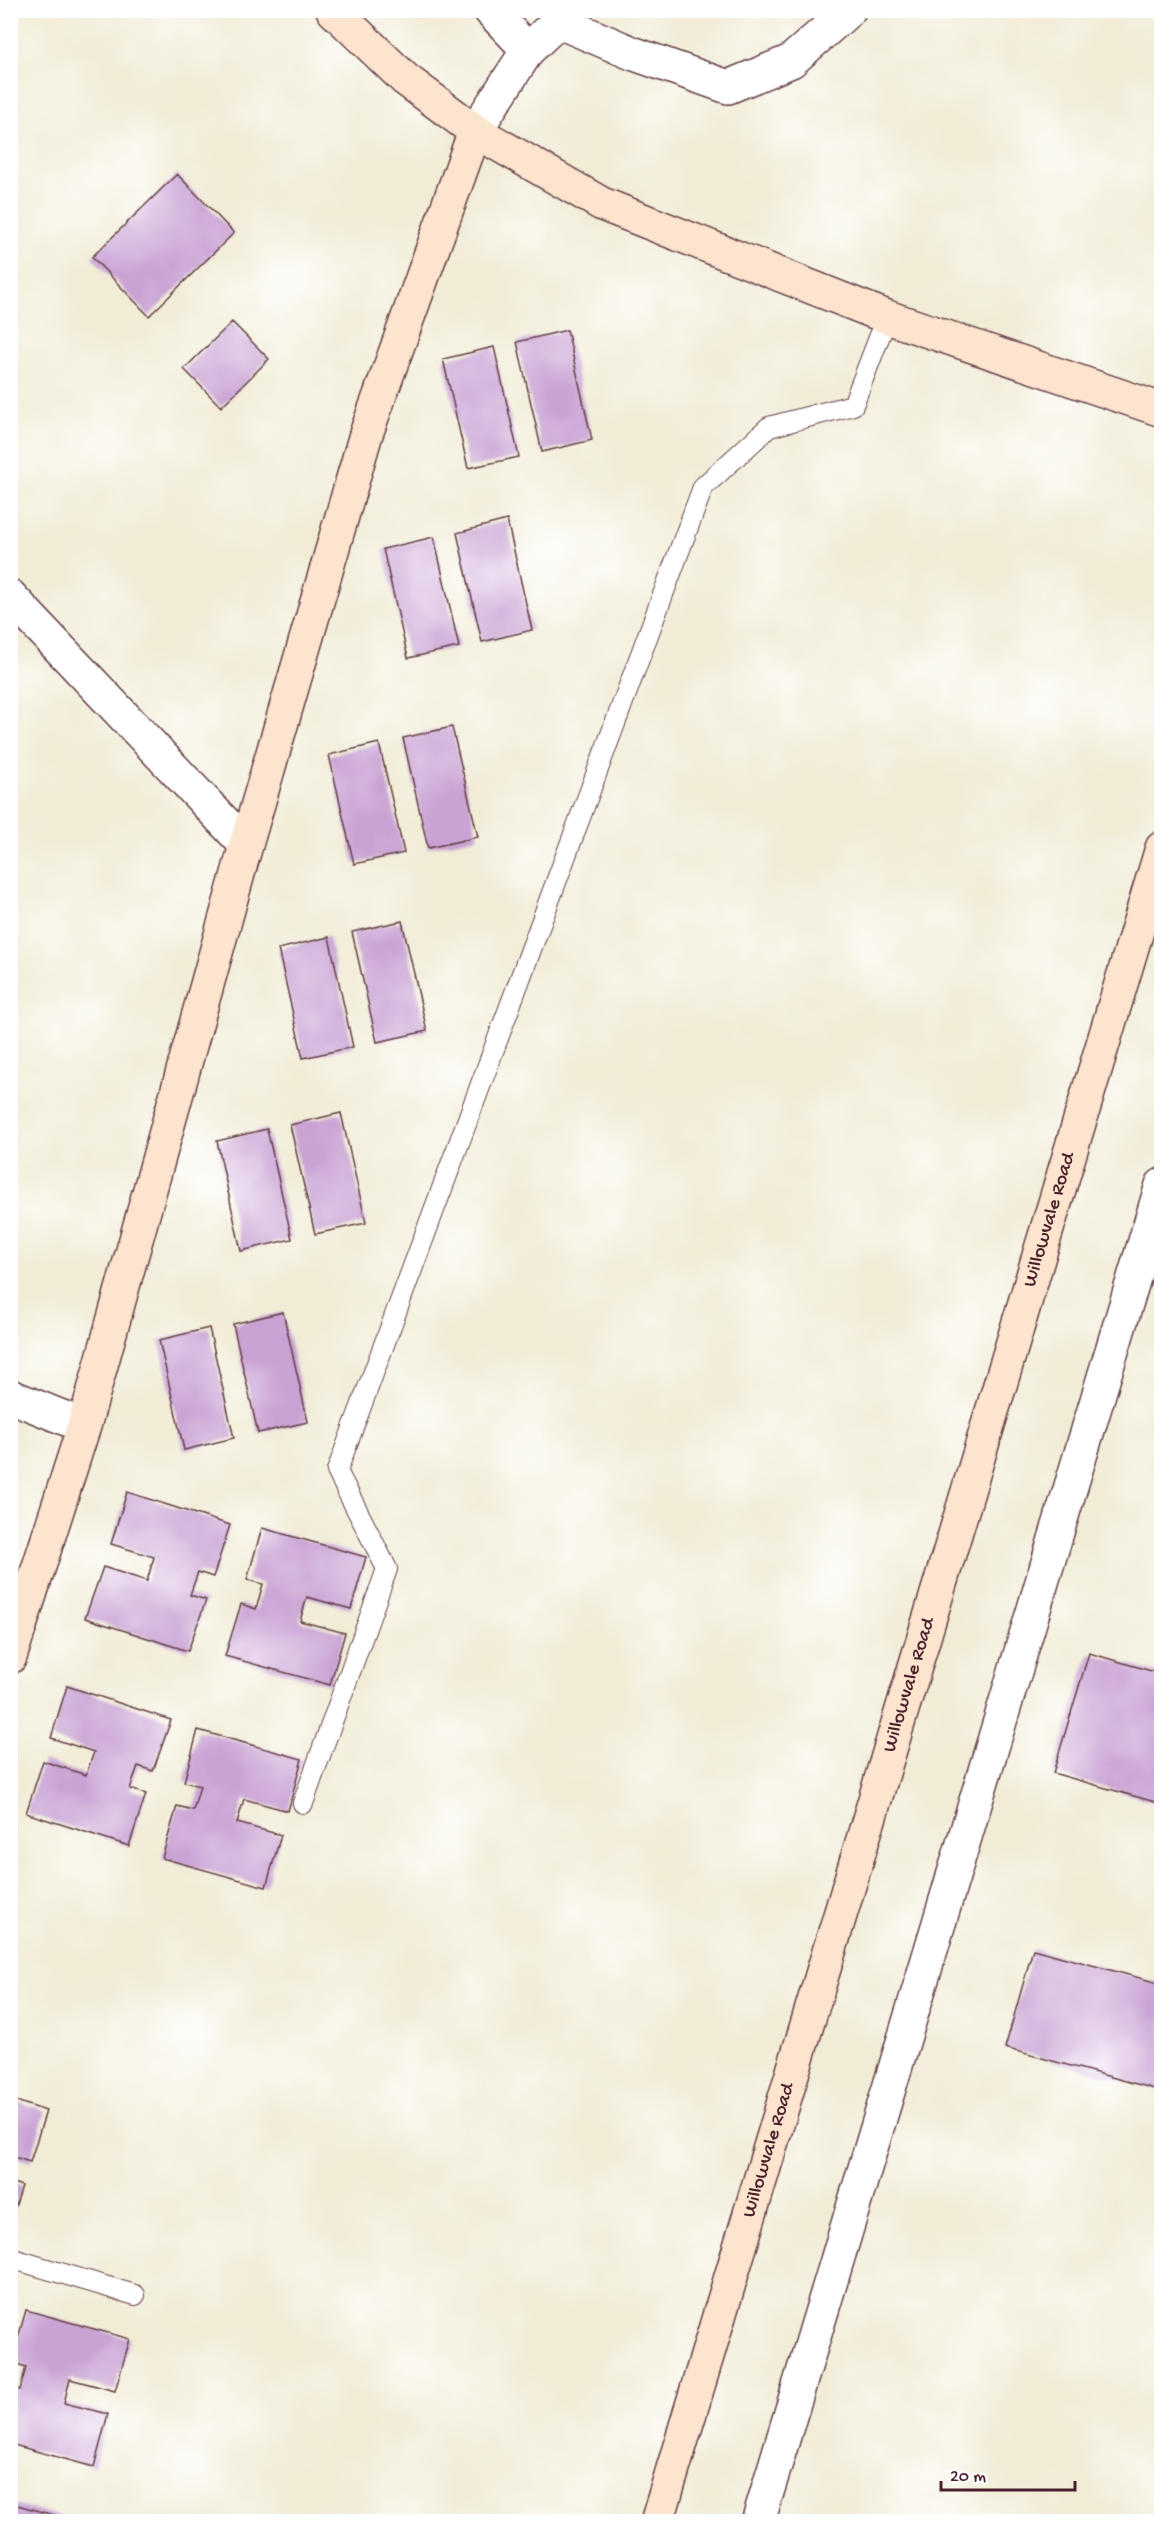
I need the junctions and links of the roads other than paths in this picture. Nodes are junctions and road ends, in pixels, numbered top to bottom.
1 (333, 10) edge
2 (490, 10) edge
3 (849, 10) edge
4 (563, 16) edge
5 (528, 50) junction
6 (475, 131) junction
7 (887, 317) junction
8 (1161, 410) edge
9 (10, 596) edge
10 (246, 845) junction
11 (1161, 848) edge
12 (1161, 1185) edge
13 (10, 1396) edge
14 (84, 1426) junction
15 (10, 1658) edge
16 (303, 1803) dead end
17 (10, 2258) edge
18 (135, 2295) dead end
19 (657, 2522) edge
20 (758, 2522) edge

1 - 6 street
2 - 5 street
3 - 4 street
4 - 5 street
5 - 6 street
6 - 7 street
6 - 10 street
7 - 8 street
7 - 16 lane
9 - 10 street
10 - 14 street
11 - 19 street, Willowvale Road
12 - 20 street
13 - 14 street
14 - 15 street
17 - 18 lane

